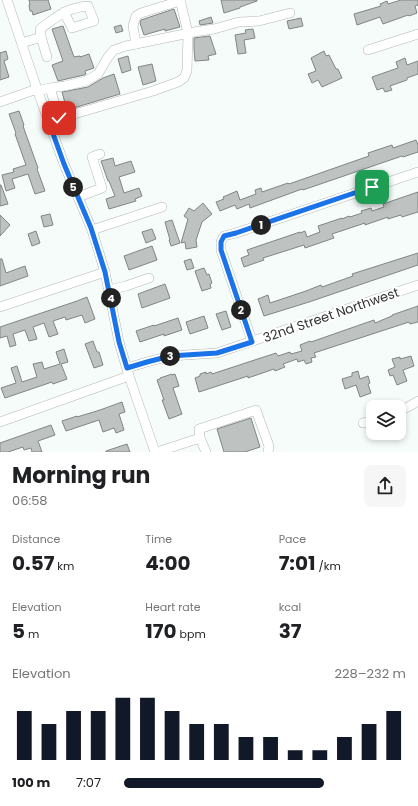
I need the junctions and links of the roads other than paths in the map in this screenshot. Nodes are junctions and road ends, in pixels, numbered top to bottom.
1 (7, 0) edge
2 (182, 1) edge
3 (64, 12) dead end
4 (290, 13) dead end
5 (188, 33) junction
6 (418, 34) edge
7 (41, 37) junction
8 (22, 43) junction
9 (136, 44) junction
10 (368, 50) dead end
11 (47, 56) dead end
12 (50, 88) junction
13 (37, 90) junction
14 (0, 102) edge
15 (59, 118) junction
16 (48, 120) junction
17 (100, 154) dead end
18 (418, 172) edge
19 (78, 197) junction
20 (162, 207) dead end
21 (92, 230) junction
22 (105, 272) junction
23 (149, 278) dead end
24 (418, 285) edge
25 (109, 290) junction
26 (0, 307) edge
27 (252, 342) junction
28 (128, 372) junction
29 (418, 401) edge
30 (406, 408) edge
31 (0, 422) edge
32 (366, 422) edge
33 (363, 423) dead end
34 (200, 438) junction
35 (156, 452) edge
36 (206, 452) edge
37 (268, 452) edge

1 - 8 street
2 - 5 street
2 - 9 street
3 - 7 street
4 - 5 street
5 - 9 street
5 - 15 street
6 - 10 street
7 - 8 street
7 - 11 street
8 - 13 street
9 - 12 street
12 - 13 street
12 - 15 street
13 - 14 street
13 - 16 street
15 - 16 street
16 - 19 street
17 - 19 street
18 - 27 street
19 - 21 street
20 - 21 street
21 - 22 street
22 - 25 street
22 - 26 street
23 - 25 street
24 - 27 street, 32nd Street Northwest
25 - 28 street
27 - 28 street, 32nd Street Northwest
28 - 31 street, 32nd Street Northwest
28 - 35 street
29 - 30 street
32 - 33 street
34 - 35 street
34 - 36 street
34 - 37 street

